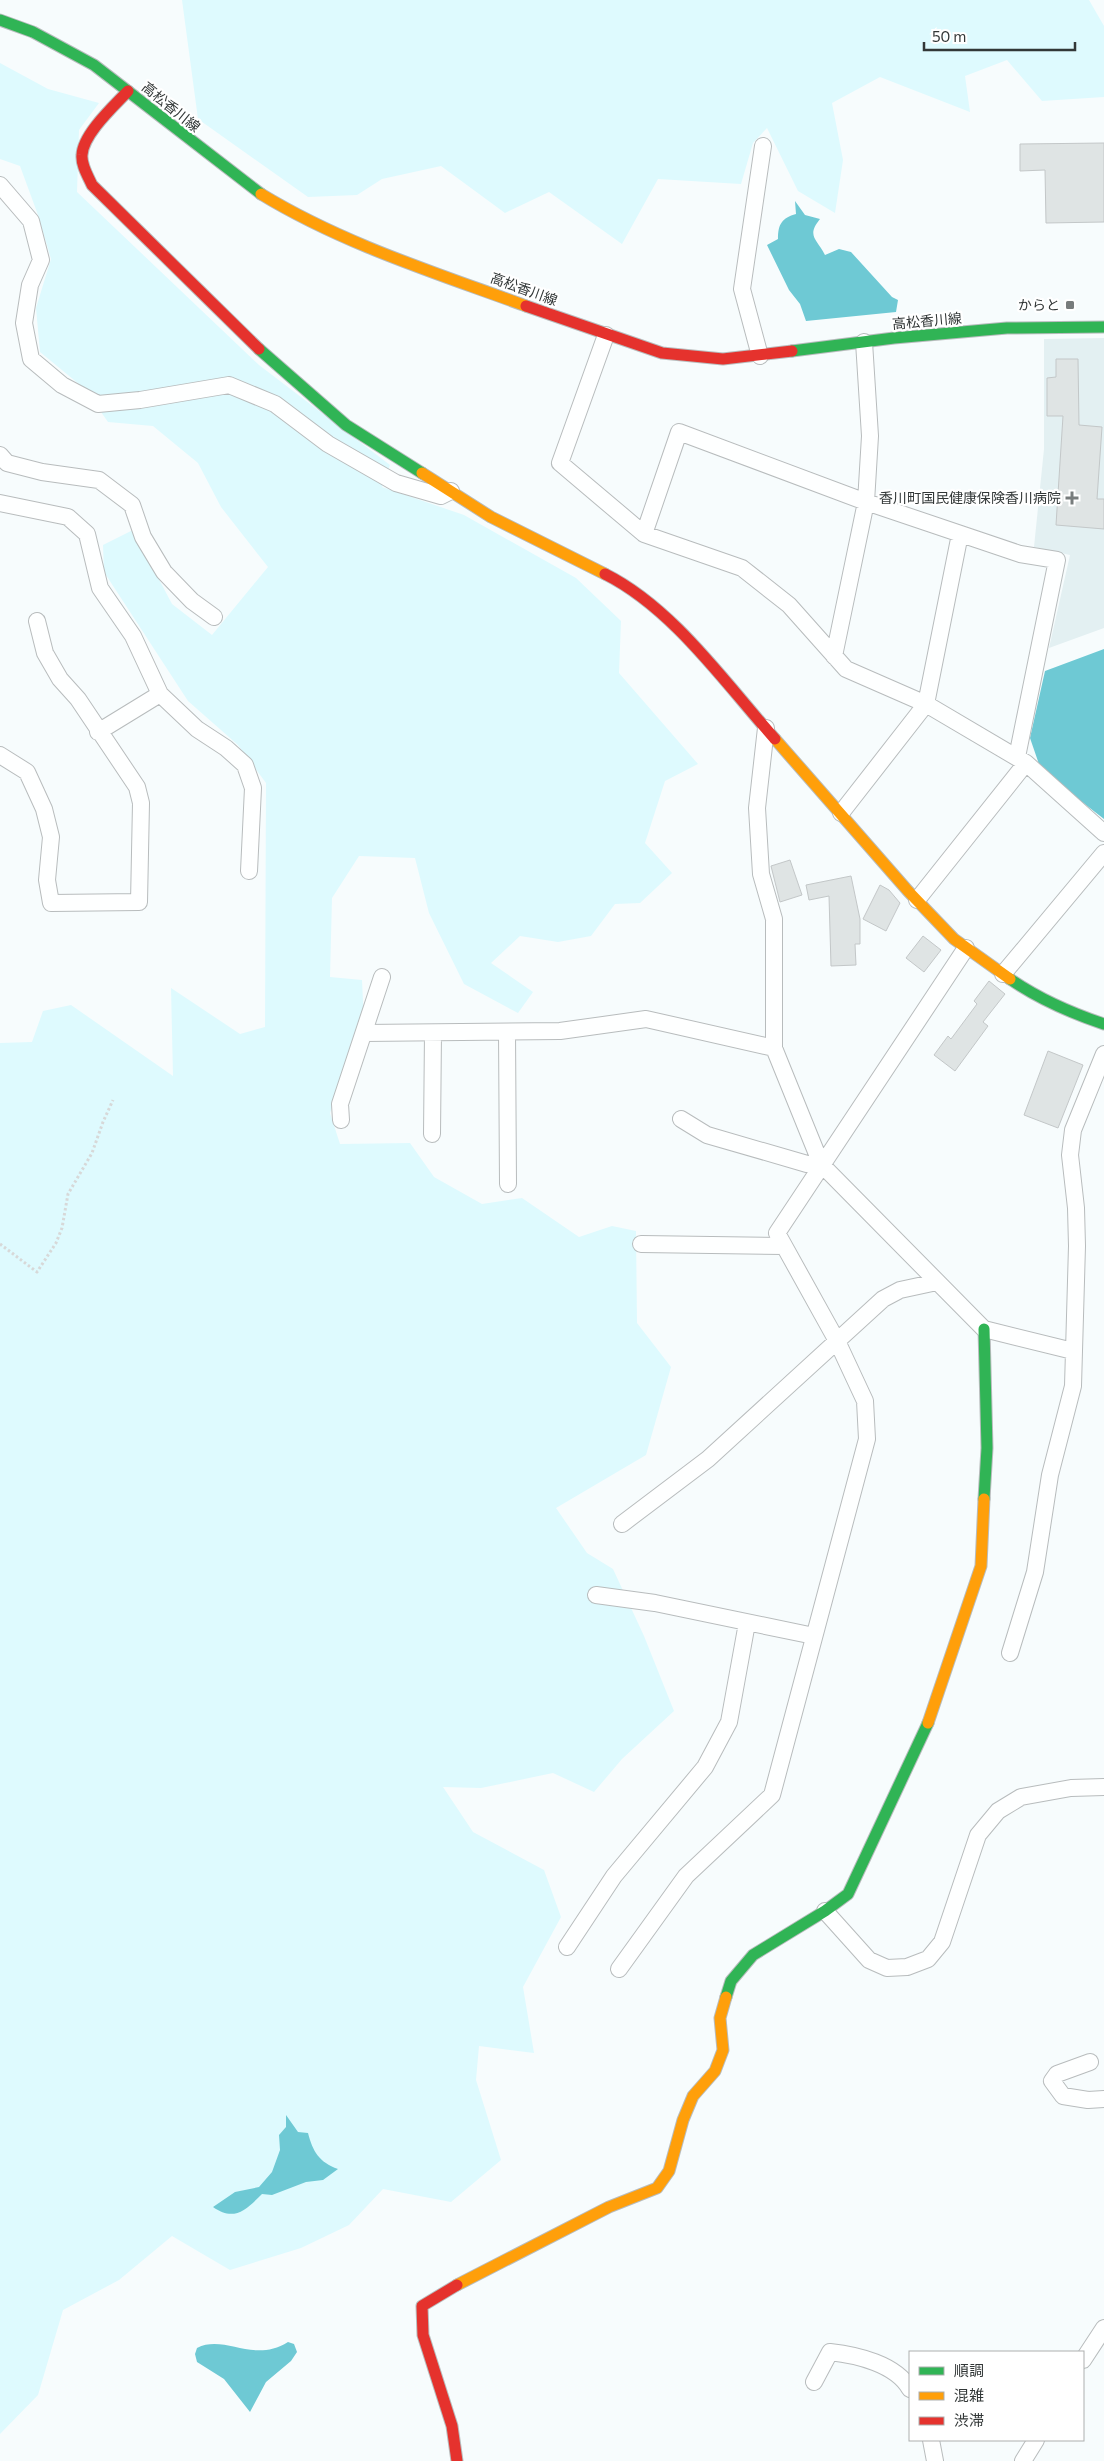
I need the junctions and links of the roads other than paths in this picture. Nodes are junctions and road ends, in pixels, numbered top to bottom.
1 (0, 20) edge
2 (128, 92) junction
3 (763, 146) dead end
4 (0, 185) edge
5 (1104, 326) edge
6 (606, 335) junction
7 (864, 342) junction
8 (760, 356) junction
9 (0, 455) edge
10 (451, 492) junction
11 (866, 502) junction
12 (0, 503) edge
13 (644, 534) junction
14 (960, 534) junction
15 (214, 617) dead end
16 (37, 621) dead end
17 (834, 656) junction
18 (160, 694) junction
19 (926, 704) junction
20 (766, 728) junction
21 (98, 732) junction
22 (0, 755) edge
23 (1021, 760) junction
24 (841, 813) junction
25 (1104, 833) edge
26 (1104, 854) edge
27 (249, 871) dead end
28 (917, 900) junction
29 (966, 948) junction
30 (1003, 974) junction
31 (382, 977) dead end
32 (1104, 1024) edge
33 (508, 1032) junction
34 (364, 1033) junction
35 (433, 1033) junction
36 (774, 1048) junction
37 (1104, 1054) edge
38 (681, 1119) dead end
39 (341, 1120) dead end
40 (432, 1134) dead end
41 (821, 1164) junction
42 (508, 1184) dead end
43 (641, 1244) dead end
44 (784, 1246) junction
45 (937, 1282) junction
46 (984, 1329) junction
47 (837, 1341) junction
48 (1074, 1351) junction
49 (622, 1524) dead end
50 (596, 1595) dead end
51 (747, 1623) junction
52 (814, 1636) junction
53 (1010, 1653) dead end
54 (1104, 1787) edge
55 (825, 1911) junction
56 (567, 1947) dead end
57 (618, 1969) dead end
58 (1090, 2062) dead end
59 (1104, 2099) edge
60 (1104, 2328) edge
61 (1084, 2358) edge
62 (814, 2382) dead end
63 (909, 2388) edge
64 (930, 2441) edge
65 (1035, 2441) edge
66 (457, 2461) edge
67 (935, 2461) edge
68 (1023, 2461) edge

1 - 2 street, 高松香川線
2 - 6 street, 高松香川線
2 - 10 street
3 - 8 street
4 - 10 street
5 - 7 street, 高松香川線
6 - 8 street, 高松香川線
6 - 13 street
7 - 8 street, 高松香川線
7 - 11 street
9 - 15 street
10 - 20 street
11 - 13 street
11 - 14 street
11 - 17 street
12 - 18 street
13 - 17 street
14 - 19 street
14 - 23 street
16 - 21 street
17 - 19 street
18 - 21 street
18 - 27 street
19 - 23 street
19 - 24 street
20 - 24 street
20 - 36 street
21 - 22 street
23 - 25 street
23 - 28 street
24 - 28 street
26 - 30 street
28 - 29 street
29 - 30 street
29 - 41 street
30 - 32 street
31 - 34 street
33 - 35 street
33 - 36 street
33 - 42 street
34 - 35 street
34 - 39 street
35 - 40 street
36 - 41 street
37 - 48 street
38 - 41 street
41 - 44 street
41 - 45 street
43 - 44 street
44 - 47 street
45 - 46 street
45 - 47 street
46 - 48 street
46 - 55 street
47 - 49 street
47 - 52 street
48 - 53 street
50 - 51 street
51 - 52 street
51 - 56 street
52 - 57 street
54 - 55 street
55 - 66 street
58 - 59 street
60 - 61 street
62 - 63 street
64 - 67 street
65 - 68 street

